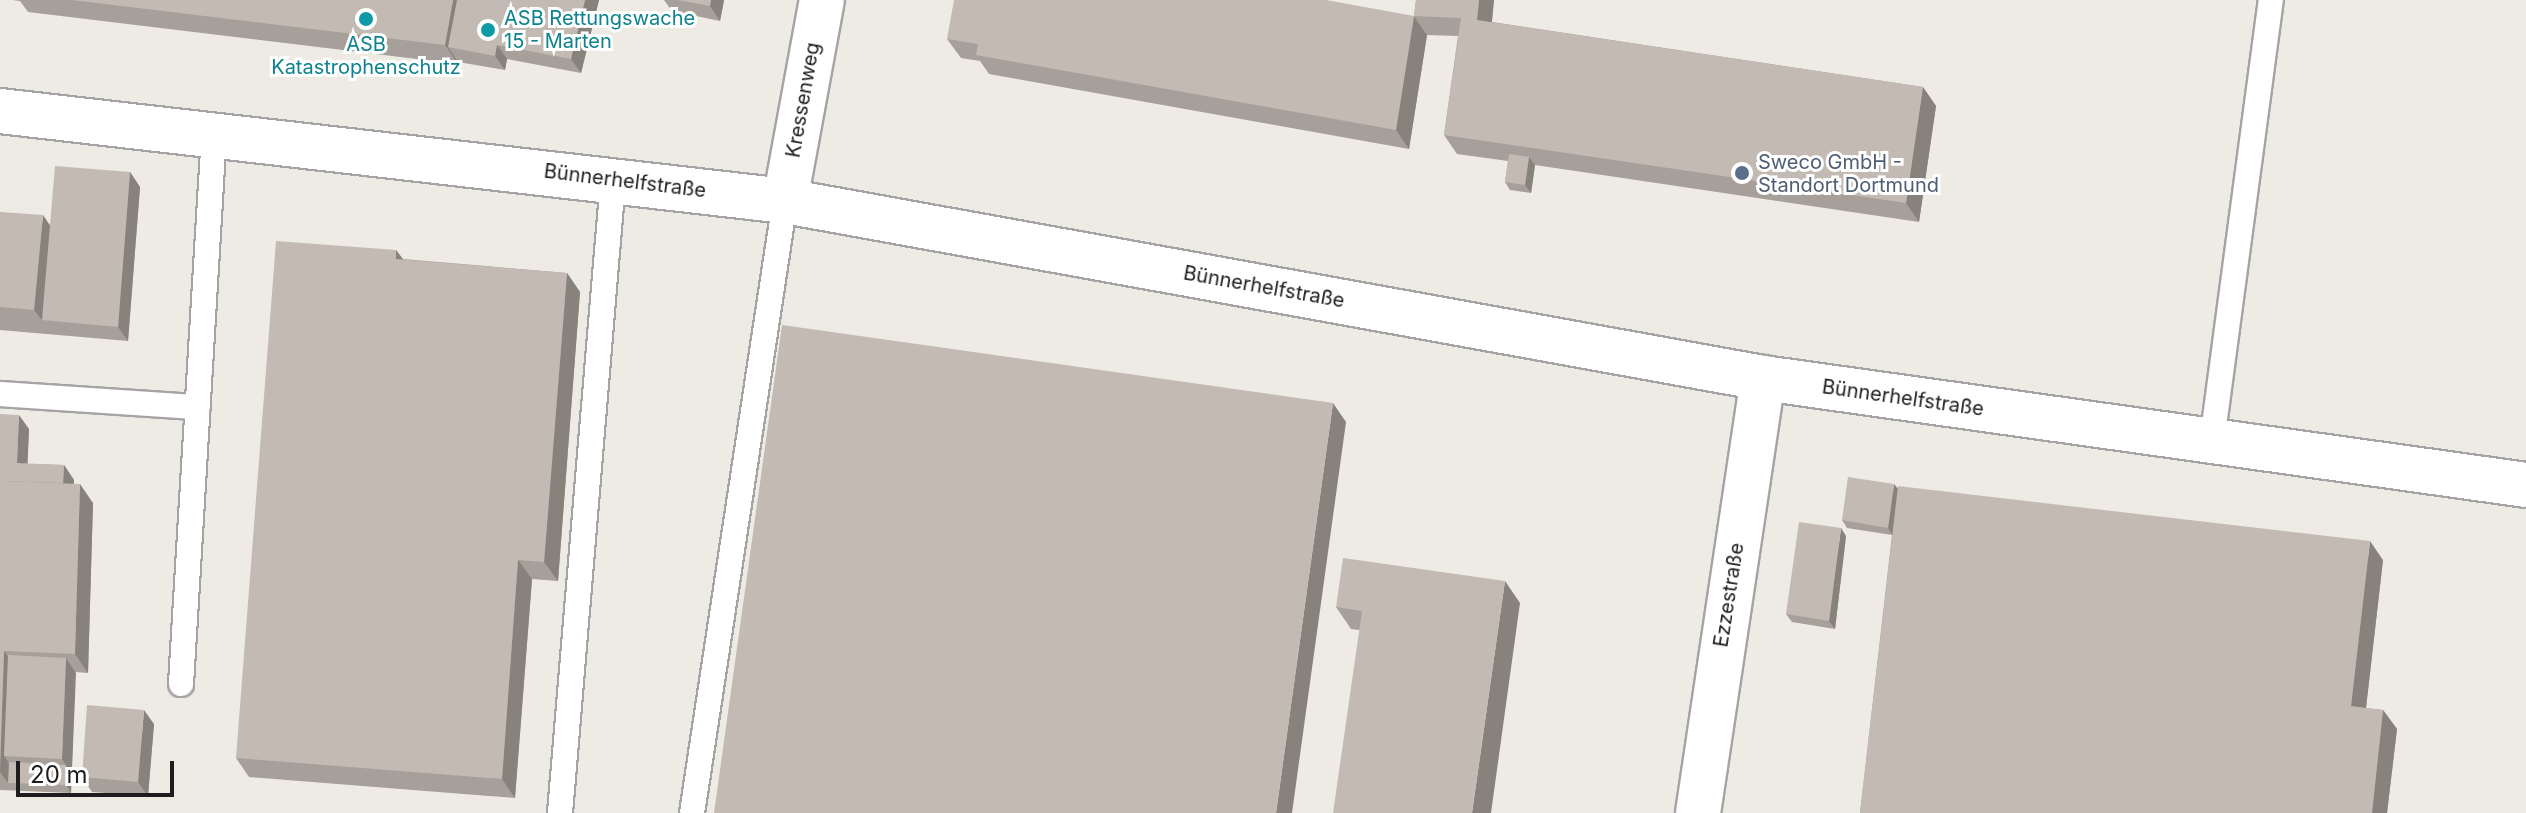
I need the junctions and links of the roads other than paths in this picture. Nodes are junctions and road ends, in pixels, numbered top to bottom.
1 (822, 0) edge
2 (2271, 0) edge
3 (0, 111) edge
4 (214, 134) junction
5 (613, 180) junction
6 (785, 201) junction
7 (1763, 378) junction
8 (0, 394) edge
9 (198, 407) junction
10 (2212, 441) junction
11 (2526, 485) edge
12 (181, 684) dead end
13 (560, 813) edge
14 (692, 813) edge
15 (1698, 813) edge

1 - 6 street, Kressenweg
2 - 10 lane
3 - 4 street, Bünnerhelfstraße
4 - 5 street, Bünnerhelfstraße
4 - 9 lane
5 - 6 street, Bünnerhelfstraße
5 - 13 lane
6 - 7 street, Bünnerhelfstraße
6 - 14 lane
7 - 10 street, Bünnerhelfstraße
7 - 15 street, Ezzestraße
8 - 9 lane
9 - 12 lane
10 - 11 street, Bünnerhelfstraße

